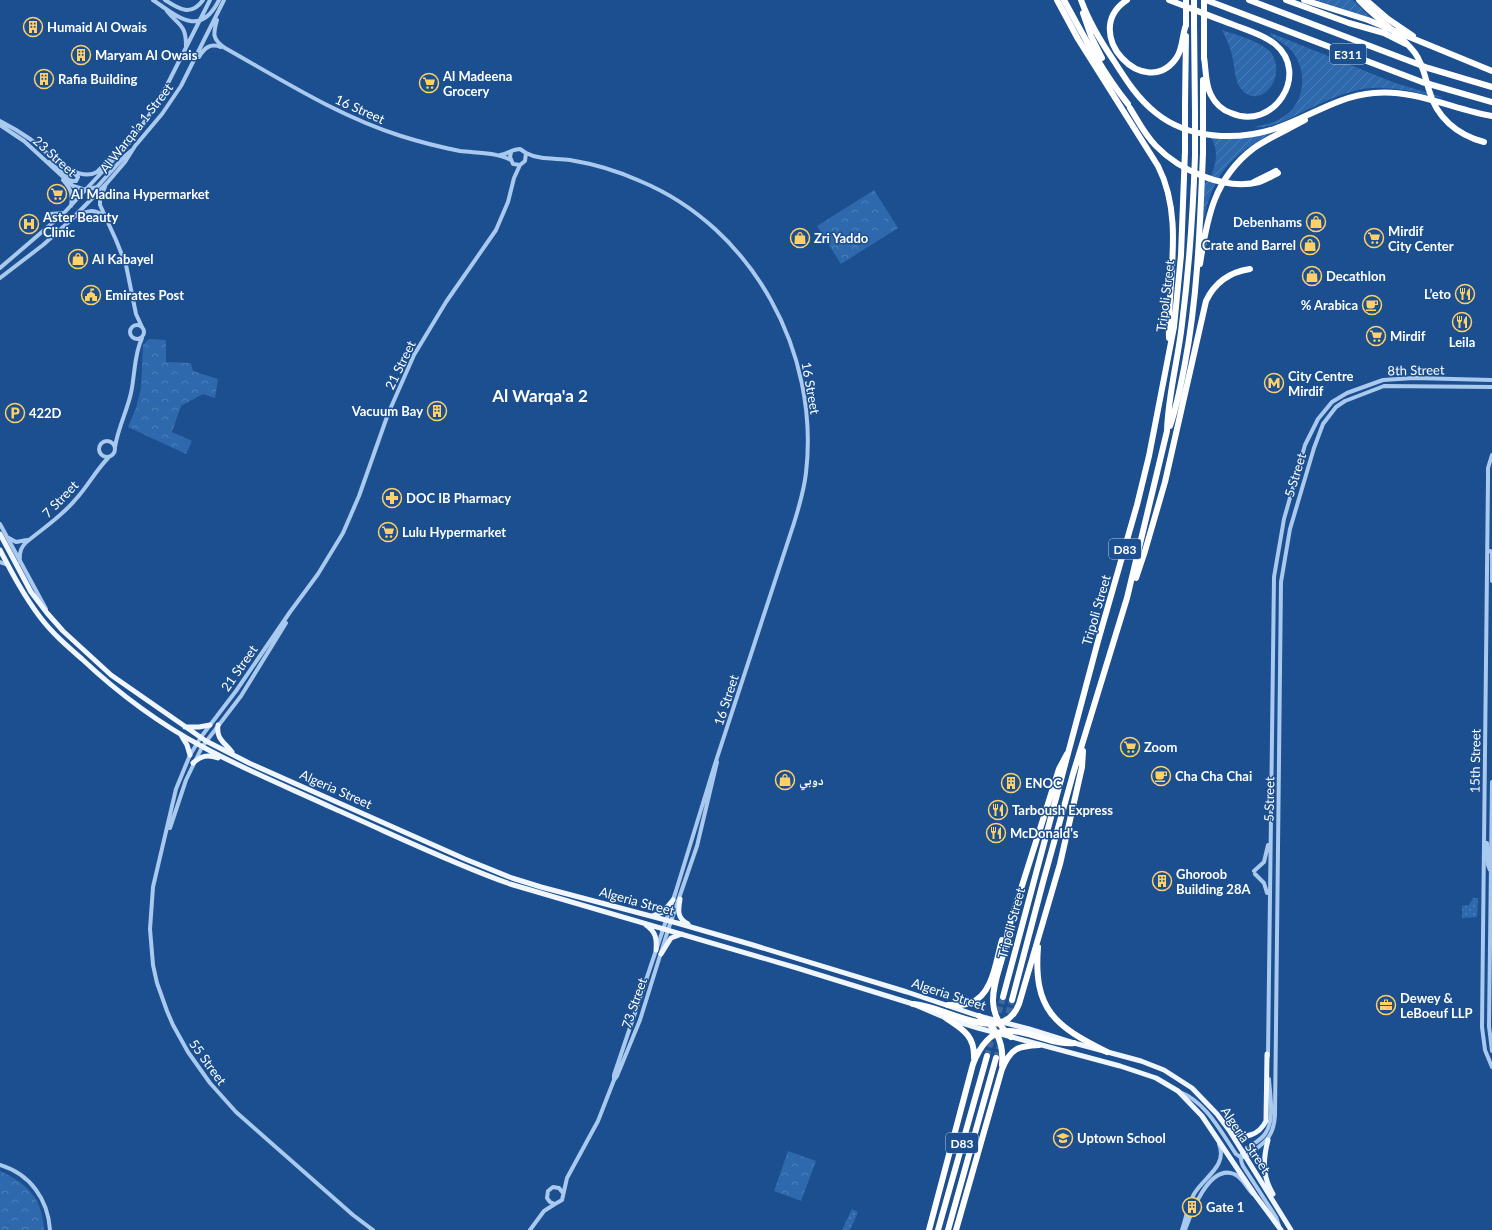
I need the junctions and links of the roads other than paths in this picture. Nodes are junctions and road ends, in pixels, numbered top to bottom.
1 (153, 0) edge
2 (166, 0) edge
3 (203, 0) edge
4 (210, 0) edge
5 (219, 0) edge
6 (224, 0) edge
7 (1057, 0) edge
8 (1064, 0) edge
9 (1080, 0) edge
10 (1127, 0) edge
11 (1169, 0) edge
12 (1186, 0) edge
13 (1194, 0) edge
14 (1205, 0) edge
15 (1249, 0) edge
16 (1286, 0) edge
17 (1304, 0) edge
18 (1359, 0) edge
19 (1366, 0) edge
20 (165, 8) junction
21 (219, 12) junction
22 (199, 21) junction
23 (1186, 25) junction
24 (1432, 47) junction
25 (186, 48) junction
26 (225, 48) junction
27 (1412, 49) junction
28 (1204, 57) junction
29 (191, 69) junction
30 (1492, 71) edge
31 (1492, 87) edge
32 (1492, 102) edge
33 (1129, 106) junction
34 (1325, 107) junction
35 (1492, 116) edge
36 (0, 121) edge
37 (0, 125) edge
38 (1484, 142) dead end
39 (129, 143) junction
40 (133, 149) junction
41 (511, 152) junction
42 (526, 153) junction
43 (39, 155) junction
44 (500, 155) junction
45 (539, 157) junction
46 (525, 161) junction
47 (58, 162) junction
48 (512, 162) junction
49 (520, 165) junction
50 (58, 173) junction
51 (1278, 173) dead end
52 (514, 178) junction
53 (107, 183) junction
54 (86, 190) junction
55 (70, 206) junction
56 (64, 213) junction
57 (50, 214) dead end
58 (104, 216) junction
59 (72, 219) junction
60 (0, 268) edge
61 (1250, 269) dead end
62 (0, 278) edge
63 (1195, 297) junction
64 (136, 314) junction
65 (142, 327) junction
66 (131, 328) junction
67 (132, 338) junction
68 (142, 338) junction
69 (1170, 344) junction
70 (137, 350) junction
71 (1492, 380) edge
72 (1492, 387) edge
73 (1312, 430) joint
74 (1168, 431) junction
75 (119, 432) junction
76 (1319, 433) joint
77 (108, 441) junction
78 (115, 447) junction
79 (100, 454) junction
80 (1492, 455) edge
81 (109, 457) junction
82 (100, 467) junction
83 (1288, 507) junction
84 (0, 524) edge
85 (1290, 529) junction
86 (0, 534) edge
87 (7, 537) junction
88 (29, 540) junction
89 (0, 550) edge
90 (1488, 552) junction
91 (0, 562) edge
92 (20, 562) junction
93 (8, 565) junction
94 (1492, 581) edge
95 (1128, 598) junction
96 (292, 610) junction
97 (47, 613) junction
98 (260, 656) junction
99 (256, 673) junction
100 (210, 725) junction
101 (218, 725) junction
102 (185, 727) junction
103 (180, 733) junction
104 (201, 737) junction
105 (206, 741) junction
106 (197, 743) junction
107 (1083, 743) junction
108 (202, 747) junction
109 (1069, 751) junction
110 (233, 754) junction
111 (190, 755) junction
112 (718, 756) junction
113 (227, 760) junction
114 (193, 763) junction
115 (1492, 782) edge
116 (1484, 842) junction
117 (1270, 843) junction
118 (164, 844) junction
119 (1490, 871) junction
120 (680, 899) junction
121 (672, 900) junction
122 (1269, 906) junction
123 (649, 916) junction
124 (669, 921) junction
125 (642, 923) junction
126 (694, 928) junction
127 (666, 929) junction
128 (1008, 930) junction
129 (684, 934) junction
130 (1039, 934) junction
131 (656, 950) junction
132 (661, 954) junction
133 (1483, 976) junction
134 (1490, 996) junction
135 (1003, 997) tunnel mouth
136 (1012, 1000) tunnel mouth
137 (913, 1004) junction
138 (948, 1005) junction
139 (979, 1016) junction
140 (946, 1018) junction
141 (1000, 1022) junction
142 (990, 1024) junction
143 (1004, 1030) junction
144 (997, 1033) junction
145 (1011, 1037) junction
146 (1074, 1043) junction
147 (1039, 1045) junction
148 (1492, 1051) edge
149 (1107, 1052) junction
150 (1267, 1054) junction
151 (987, 1056) tunnel mouth
152 (996, 1058) tunnel mouth
153 (973, 1064) junction
154 (1492, 1067) edge
155 (1002, 1069) junction
156 (614, 1080) junction
157 (1178, 1091) junction
158 (1229, 1130) junction
159 (1215, 1134) junction
160 (1268, 1140) junction
161 (1243, 1155) junction
162 (0, 1165) edge
163 (566, 1178) junction
164 (554, 1187) junction
165 (563, 1193) junction
166 (1255, 1195) junction
167 (548, 1200) junction
168 (555, 1204) junction
169 (544, 1212) junction
170 (1187, 1212) junction
171 (1192, 1213) junction
172 (1281, 1213) junction
173 (1280, 1229) edge
174 (50, 1230) edge
175 (373, 1230) edge
176 (530, 1230) edge
177 (929, 1230) edge
178 (938, 1230) edge
179 (948, 1230) edge
180 (956, 1230) edge
181 (1184, 1230) edge
182 (1292, 1230) edge

1 - 20 street
2 - 3 street
4 - 22 street, Al Warqa'a 1 Street
5 - 22 street
6 - 21 street, Al Warqa'a 1 Street
7 - 69 highway
8 - 33 highway
9 - 33 highway
9 - 34 highway
10 - 23 highway
11 - 28 highway
12 - 23 highway, bridge
13 - 74 highway, Tripoli Street / D83, bridge
14 - 28 highway, bridge
14 - 32 highway, E311
15 - 31 highway, E311
16 - 27 highway, bridge
17 - 24 highway
18 - 27 highway, bridge
19 - 24 highway
20 - 22 street
20 - 25 street
21 - 26 street, 16 Street
21 - 29 street, Al Warqa'a 1 Street
22 - 25 street, Al Warqa'a 1 Street
23 - 69 highway, Tripoli Street / D83, bridge
24 - 30 highway
25 - 39 street, Al Warqa'a 1 Street
26 - 29 street, 16 Street
26 - 44 street, 16 Street
27 - 38 highway, bridge
28 - 63 highway, bridge
29 - 40 street, Al Warqa'a 1 Street
33 - 51 highway, bridge
34 - 35 highway
34 - 63 highway
36 - 47 street, 23 Street
37 - 43 street, 23 Street
39 - 47 street, 23 Street
39 - 54 street, Al Warqa'a 1 Street
40 - 53 street, Al Warqa'a 1 Street
40 - 54 street
41 - 42 street
41 - 44 street, 16 Street
41 - 48 street
42 - 45 street, 16 Street
42 - 46 street
43 - 47 street
43 - 50 street, 23 Street
44 - 48 street, 16 Street
45 - 46 street, 16 Street
45 - 112 street, 16 Street
46 - 49 street
48 - 49 street
48 - 52 street, 21 Street
49 - 52 street, 21 Street
50 - 54 street, 23 Street
50 - 55 street
52 - 96 street, 21 Street
53 - 58 street
53 - 59 street, Al Warqa'a 1 Street
54 - 55 street, Al Warqa'a 1 Street
55 - 56 street, Al Warqa'a 1 Street
56 - 57 street
56 - 60 street, Al Warqa'a 1 Street
58 - 59 street
58 - 64 street
59 - 62 street, Al Warqa'a 1 Street
61 - 95 highway
63 - 74 highway
64 - 65 street
64 - 66 street
65 - 66 street
65 - 68 street
66 - 67 street
67 - 68 street
67 - 70 street
68 - 70 street
69 - 109 highway, Tripoli Street / D83
70 - 75 street
71 - 73 street, 8th Street
72 - 76 street, 8th Street
73 - 83 street, 5 Street
74 - 95 highway, Tripoli Street / D83
75 - 77 street
75 - 78 street
76 - 85 street, 5 Street
77 - 78 street
77 - 79 street
78 - 81 street
79 - 81 street
79 - 82 street
80 - 90 street, 15th Street
81 - 82 street, 7 Street
82 - 88 street, 7 Street
83 - 85 street
83 - 117 street, 5 Street
84 - 87 street
85 - 160 street, 5 Street
86 - 97 main road, Algeria Street
87 - 88 street
87 - 92 street
88 - 92 street, 7 Street
89 - 93 main road, Algeria Street
90 - 94 street
90 - 116 street, 15th Street
91 - 93 street
92 - 97 street
93 - 103 main road, Algeria Street
95 - 107 highway, Tripoli Street / D83
96 - 98 street, 21 Street
96 - 99 street, 21 Street
97 - 102 main road, Algeria Street
98 - 99 street
98 - 100 street, 21 Street
99 - 101 street, 21 Street
100 - 102 main road
100 - 104 street, 21 Street
101 - 105 street, 21 Street
101 - 110 main road
102 - 104 main road, Algeria Street
103 - 106 main road, Algeria Street
103 - 111 main road
104 - 105 main road, Algeria Street
104 - 106 street, 55 Street
105 - 108 street, 55 Street
105 - 110 main road, Algeria Street
106 - 108 main road, Algeria Street
106 - 111 street, 55 Street
107 - 130 highway
107 - 136 highway, Tripoli Street / D83
108 - 113 main road, Algeria Street
108 - 114 street, 55 Street
109 - 128 highway
109 - 135 highway, Tripoli Street / D83
110 - 123 main road, Algeria Street
111 - 118 street, 55 Street
112 - 120 street, 16 Street
112 - 121 street, 16 Street
113 - 114 main road
113 - 125 main road, Algeria Street
114 - 118 street, 55 Street
115 - 119 street, 15th Street
116 - 119 street
116 - 133 street, 15th Street
117 - 122 street, 5 Street
117 - 122 street
118 - 175 street, 55 Street
119 - 134 street, 15th Street
120 - 124 street, 16 Street
120 - 126 main road
121 - 123 main road
121 - 124 street, 16 Street
122 - 150 street, 5 Street
123 - 124 main road, Algeria Street
124 - 126 main road, Algeria Street
124 - 127 street, 16 Street
125 - 127 main road, Algeria Street
125 - 131 main road
126 - 138 main road, Algeria Street
127 - 129 main road, Algeria Street
127 - 131 street, 73 Street
127 - 132 street, 73 Street
128 - 138 highway
128 - 141 highway
129 - 132 main road
129 - 137 main road, Algeria Street
130 - 141 highway
130 - 149 highway
131 - 156 street, 73 Street
132 - 156 street, 73 Street
133 - 134 street
133 - 154 street, 15th Street
134 - 148 street, 15th Street
137 - 140 main road, Algeria Street
137 - 142 highway
138 - 139 main road, Algeria Street
139 - 141 main road, Algeria Street
139 - 142 highway
140 - 144 main road, Algeria Street
140 - 153 highway
141 - 142 highway
141 - 143 highway
141 - 146 main road, Algeria Street
142 - 144 highway
143 - 144 highway
143 - 145 highway
143 - 146 highway
144 - 145 main road, Algeria Street
144 - 153 highway
144 - 155 highway
145 - 147 main road, Algeria Street
146 - 149 main road, Algeria Street
147 - 155 highway
147 - 157 main road, Algeria Street
149 - 158 main road, Algeria Street
150 - 158 main road
150 - 161 street, 5 Street
151 - 178 highway, D83
152 - 179 highway, D83
153 - 177 highway
155 - 180 highway
156 - 163 street, 73 Street
157 - 159 main road, Algeria Street
157 - 161 street
158 - 161 main road, Algeria Street
159 - 166 main road, Algeria Street
159 - 170 street
160 - 161 street
160 - 172 main road
161 - 172 main road, Algeria Street
161 - 173 street
162 - 174 street
163 - 164 street, 73 Street
163 - 165 street, 73 Street
164 - 165 street
164 - 167 street
165 - 168 street
166 - 171 street
166 - 173 main road, Algeria Street
167 - 168 street
167 - 169 street
168 - 169 street
169 - 176 street
170 - 171 street
170 - 181 street
171 - 181 street
172 - 182 main road, Algeria Street

